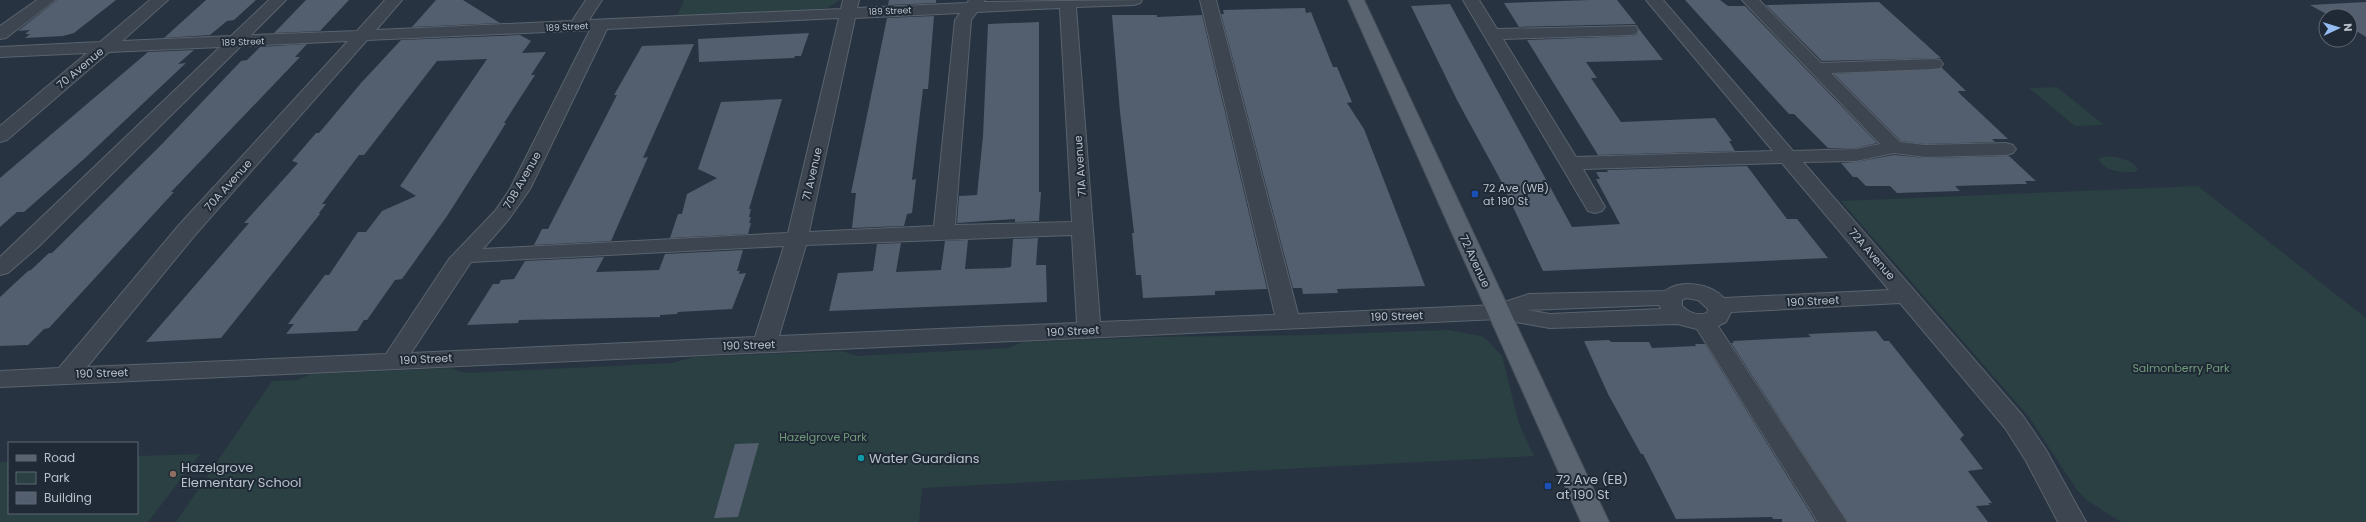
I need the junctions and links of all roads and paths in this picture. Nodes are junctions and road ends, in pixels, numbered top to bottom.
1 (47, 0) edge
2 (160, 0) edge
3 (278, 0) edge
4 (394, 0) edge
5 (594, 0) edge
6 (1134, 0) edge
7 (1208, 0) edge
8 (1356, 0) edge
9 (1471, 0) edge
10 (1654, 0) edge
11 (1750, 0) edge
12 (1063, 2) edge
13 (974, 4) edge
14 (849, 6) edge
15 (602, 25) junction
16 (577, 26) junction
17 (1630, 30) dead end
18 (0, 34) edge
19 (1491, 34) junction
20 (362, 36) junction
21 (234, 42) junction
22 (105, 47) junction
23 (0, 52) edge
24 (1934, 64) dead end
25 (1818, 68) junction
26 (0, 136) edge
27 (1894, 147) junction
28 (2006, 149) dead end
29 (1787, 155) junction
30 (1570, 163) junction
31 (1595, 208) dead end
32 (1084, 228) junction
33 (944, 231) junction
34 (797, 240) junction
35 (463, 256) junction
36 (0, 268) edge
37 (1908, 296) junction
38 (1693, 310) junction
39 (1499, 312) junction
40 (1288, 320) junction
41 (1088, 330) junction
42 (764, 345) junction
43 (393, 360) junction
44 (67, 375) junction
45 (0, 379) edge
46 (1595, 522) edge
47 (1833, 522) edge
48 (2072, 522) edge

1 - 18 street
2 - 22 street, 70 Avenue
3 - 21 street
4 - 20 street, 70A Avenue
5 - 16 street
6 - 12 street, 189 Street
7 - 40 street
8 - 39 main road, 72 Avenue
9 - 19 street
10 - 29 street, 72A Avenue
11 - 25 street
12 - 13 street, 189 Street
12 - 32 street, 71A Avenue
13 - 14 street, 189 Street
13 - 33 street
14 - 15 street, 189 Street
14 - 34 street, 71 Avenue
15 - 16 street, 189 Street
15 - 35 street, 70B Avenue
16 - 20 street, 189 Street
17 - 19 street
19 - 30 street
20 - 21 street, 189 Street
20 - 44 street, 70A Avenue
21 - 22 street, 189 Street
21 - 36 street
22 - 23 street, 189 Street
22 - 26 street, 70 Avenue
24 - 25 street
25 - 27 street
27 - 28 street
27 - 29 street
29 - 30 street
29 - 37 street, 72A Avenue
30 - 31 street
32 - 33 street
32 - 41 street, 71A Avenue
33 - 34 street
34 - 35 street
34 - 42 street, 71 Avenue
35 - 43 street, 70B Avenue
37 - 38 street, 190 Street
37 - 48 street, 72A Avenue
38 - 39 street, 190 Street
38 - 47 street
39 - 40 street, 190 Street
39 - 46 main road, 72 Avenue
40 - 41 street, 190 Street
41 - 42 street, 190 Street
42 - 43 street, 190 Street
43 - 44 street, 190 Street
44 - 45 street, 190 Street

